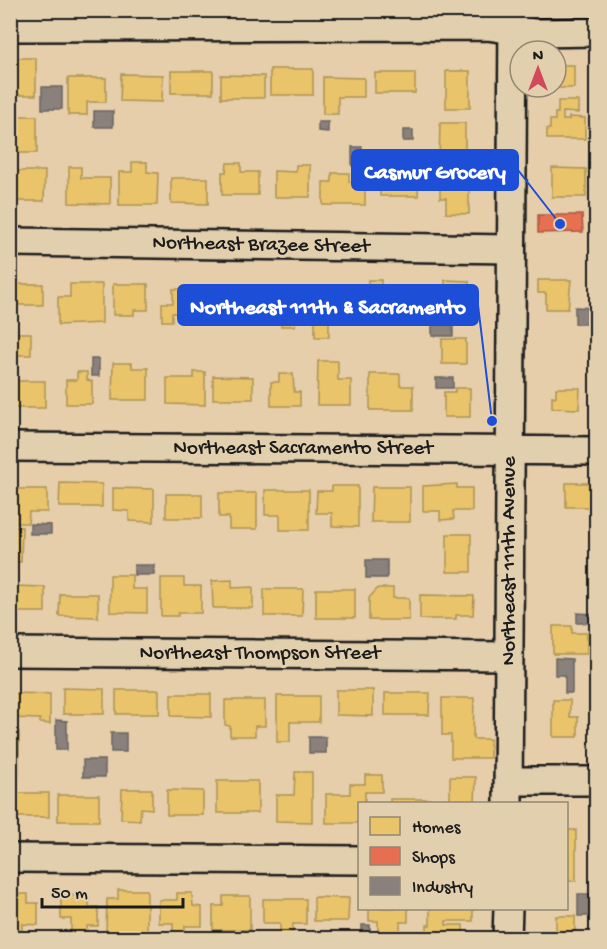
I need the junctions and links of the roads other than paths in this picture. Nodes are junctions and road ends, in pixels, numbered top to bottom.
1 (513, 20) edge
2 (10, 27) edge
3 (597, 33) edge
4 (10, 242) edge
5 (511, 249) junction
6 (10, 447) edge
7 (510, 450) junction
8 (597, 451) edge
9 (10, 652) edge
10 (509, 656) junction
11 (597, 781) edge
12 (508, 792) edge
13 (10, 858) edge
14 (358, 860) edge
15 (508, 910) edge
16 (507, 939) edge

1 - 2 street
1 - 3 street
1 - 5 street, Northeast 111th Avenue
4 - 5 street, Northeast Brazee Street
5 - 7 street, Northeast 111th Avenue
6 - 7 street, Northeast Sacramento Street
7 - 8 street, Northeast Sacramento Street
7 - 10 street, Northeast 111th Avenue
9 - 10 street, Northeast Thompson Street
10 - 12 street, Northeast 111th Avenue
11 - 12 street
13 - 14 street
15 - 16 street

